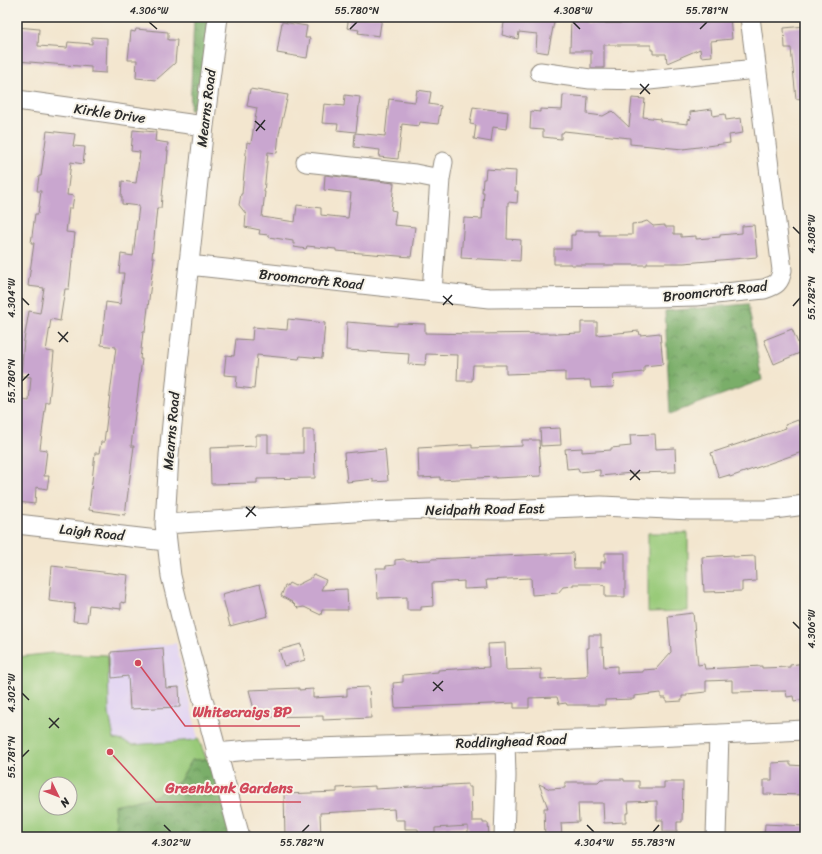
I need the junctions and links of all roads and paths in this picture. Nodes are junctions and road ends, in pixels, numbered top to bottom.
1 (218, 17) edge
2 (750, 17) edge
3 (756, 69) junction
4 (540, 71) dead end
5 (17, 100) edge
6 (204, 126) junction
7 (306, 162) dead end
8 (189, 265) junction
9 (432, 292) junction
10 (805, 505) edge
11 (17, 524) edge
12 (165, 532) junction
13 (805, 730) edge
14 (719, 734) junction
15 (505, 741) junction
16 (216, 752) junction
17 (240, 837) edge
18 (504, 837) edge
19 (716, 837) edge

1 - 6 street, Mearns Road
2 - 3 street, Broomcroft Road
3 - 4 street
3 - 9 street, Broomcroft Road
5 - 6 street, Kirkle Drive
6 - 8 street, Mearns Road
7 - 9 street
8 - 9 street, Broomcroft Road
8 - 12 street, Mearns Road
10 - 12 street, Neidpath Road East
11 - 12 street, Laigh Road
12 - 16 street, Mearns Road
13 - 14 street, Roddinghead Road
14 - 15 street, Roddinghead Road
14 - 19 street
15 - 16 street, Roddinghead Road
15 - 18 street
16 - 17 street, Mearns Road

